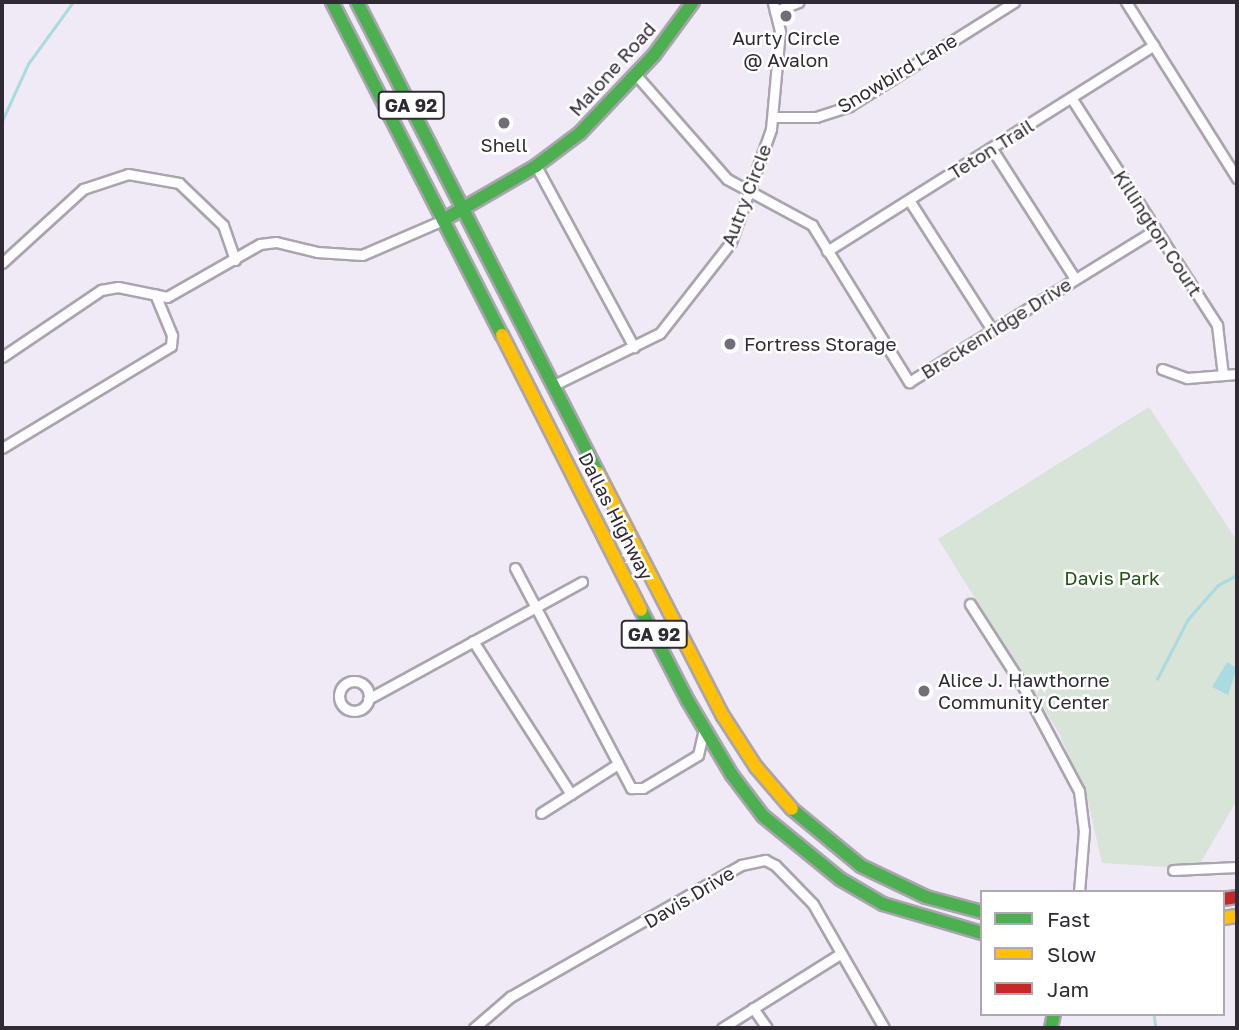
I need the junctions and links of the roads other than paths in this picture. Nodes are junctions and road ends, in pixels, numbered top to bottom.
1 (332, 2) edge
2 (357, 2) edge
3 (693, 2) edge
4 (798, 2) edge
5 (1014, 2) edge
6 (1126, 2) edge
7 (774, 6) edge
8 (1154, 45) junction
9 (636, 75) junction
10 (1072, 99) junction
11 (773, 117) junction
12 (992, 149) junction
13 (536, 166) junction
14 (1237, 178) edge
15 (748, 194) junction
16 (909, 200) junction
17 (464, 209) junction
18 (443, 220) junction
19 (1155, 230) junction
20 (827, 251) junction
21 (235, 260) junction
22 (2, 263) edge
23 (1075, 279) junction
24 (155, 294) junction
25 (992, 330) junction
26 (634, 347) junction
27 (2, 356) edge
28 (1162, 369) dead end
29 (1237, 374) edge
30 (1223, 375) junction
31 (554, 385) junction
32 (2, 448) edge
33 (515, 568) dead end
34 (582, 582) dead end
35 (970, 604) dead end
36 (536, 607) junction
37 (473, 641) junction
38 (368, 699) dead end
39 (704, 729) junction
40 (698, 755) junction
41 (723, 762) junction
42 (618, 764) junction
43 (571, 794) junction
44 (541, 813) dead end
45 (1237, 867) edge
46 (1173, 870) dead end
47 (1079, 890) edge
48 (980, 911) edge
49 (980, 932) edge
50 (840, 954) junction
51 (753, 1008) junction
52 (474, 1028) edge
53 (722, 1028) edge
54 (767, 1028) edge
55 (884, 1028) edge

1 - 18 main road, Dallas Highway / GA 92
2 - 17 main road, Dallas Highway / GA 92
3 - 9 main road, Malone Road
4 - 7 street
5 - 11 street, Snowbird Lane
6 - 8 street
7 - 11 street, Autry Circle
8 - 10 street, Teton Trail
8 - 14 street
9 - 13 main road, Malone Road
9 - 15 street, Breckenridge Drive
10 - 12 street, Teton Trail
10 - 19 street, Killington Court
11 - 15 street, Autry Circle
12 - 16 street, Teton Trail
12 - 23 street
13 - 17 main road, Malone Road
13 - 26 street
15 - 20 street, Breckenridge Drive
15 - 26 street, Autry Circle
16 - 20 street, Teton Trail
16 - 25 street
17 - 18 main road, Malone Road
17 - 31 main road, Dallas Highway / GA 92
18 - 21 street
18 - 39 main road, Dallas Highway / GA 92
19 - 23 street, Breckenridge Drive
19 - 30 street, Killington Court
20 - 25 street, Breckenridge Drive
21 - 22 street
21 - 24 street
23 - 25 street, Breckenridge Drive
24 - 27 street
24 - 32 street
26 - 31 street, Autry Circle
28 - 30 street
29 - 30 street
31 - 48 main road, Dallas Highway / GA 92
33 - 36 street
34 - 36 street
35 - 47 street
36 - 37 street
36 - 42 street
37 - 38 street
37 - 43 street
39 - 40 street
39 - 41 main road, Dallas Highway / GA 92
40 - 41 street
40 - 42 street
41 - 49 main road, Dallas Highway / GA 92
42 - 43 street
43 - 44 street
45 - 46 street
50 - 51 street
50 - 52 street, Davis Drive
50 - 55 street, Davis Drive
51 - 53 street
51 - 54 street

